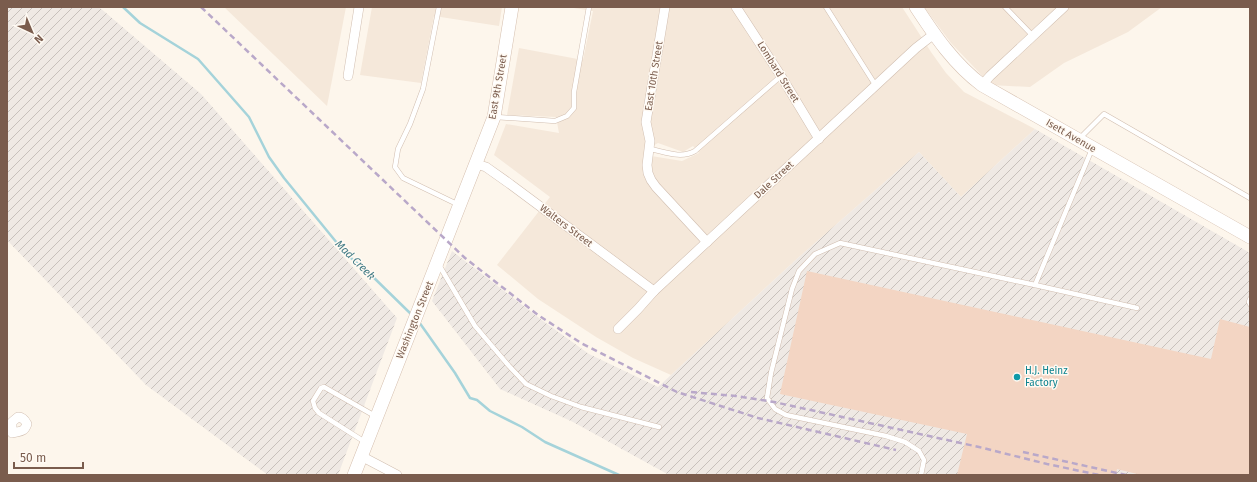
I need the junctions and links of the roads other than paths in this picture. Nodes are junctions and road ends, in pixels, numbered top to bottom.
1 (359, 7) edge
2 (438, 7) edge
3 (512, 7) edge
4 (589, 7) edge
5 (665, 7) edge
6 (736, 7) edge
7 (826, 7) edge
8 (916, 7) edge
9 (1005, 7) edge
10 (1064, 7) edge
11 (934, 34) junction
12 (1033, 36) junction
13 (348, 76) dead end
14 (781, 76) junction
15 (982, 85) junction
16 (876, 86) junction
17 (494, 117) junction
18 (819, 139) junction
19 (1078, 139) junction
20 (1092, 147) junction
21 (650, 149) junction
22 (476, 164) junction
23 (1250, 198) edge
24 (460, 206) junction
25 (1250, 237) edge
26 (707, 242) junction
27 (438, 263) junction
28 (1034, 285) junction
29 (654, 291) junction
30 (1250, 299) edge
31 (1250, 304) edge
32 (1137, 308) dead end
33 (618, 329) dead end
34 (377, 417) junction
35 (659, 427) dead end
36 (366, 443) junction
37 (361, 456) junction
38 (354, 475) edge
39 (397, 475) edge
40 (921, 475) edge

1 - 13 street
2 - 24 lane
3 - 17 main road, East 9th Street
4 - 17 lane
5 - 21 street, East 10th Street
6 - 14 street, Lombard Street
7 - 16 lane
8 - 11 main road, Isett Avenue
9 - 12 lane
10 - 12 street
11 - 15 main road, Isett Avenue
11 - 16 street, Dale Street
12 - 15 street
14 - 18 street, Lombard Street
14 - 21 lane
15 - 19 main road, Isett Avenue
16 - 18 street, Dale Street
17 - 22 main road, East 9th Street
18 - 26 street, Dale Street
19 - 20 main road, Isett Avenue
19 - 23 lane
20 - 25 main road, Isett Avenue
20 - 28 lane
21 - 26 street, East 10th Street
22 - 24 main road, Washington Street
22 - 29 street, Walters Street
24 - 27 main road, Washington Street
26 - 29 street, Dale Street
27 - 34 main road, Washington Street
27 - 35 lane
28 - 32 lane
28 - 40 lane
29 - 33 street, Dale Street
30 - 31 lane
34 - 36 main road, Washington Street
34 - 36 lane
36 - 37 main road, Washington Street
37 - 38 main road, Washington Street
37 - 39 street

